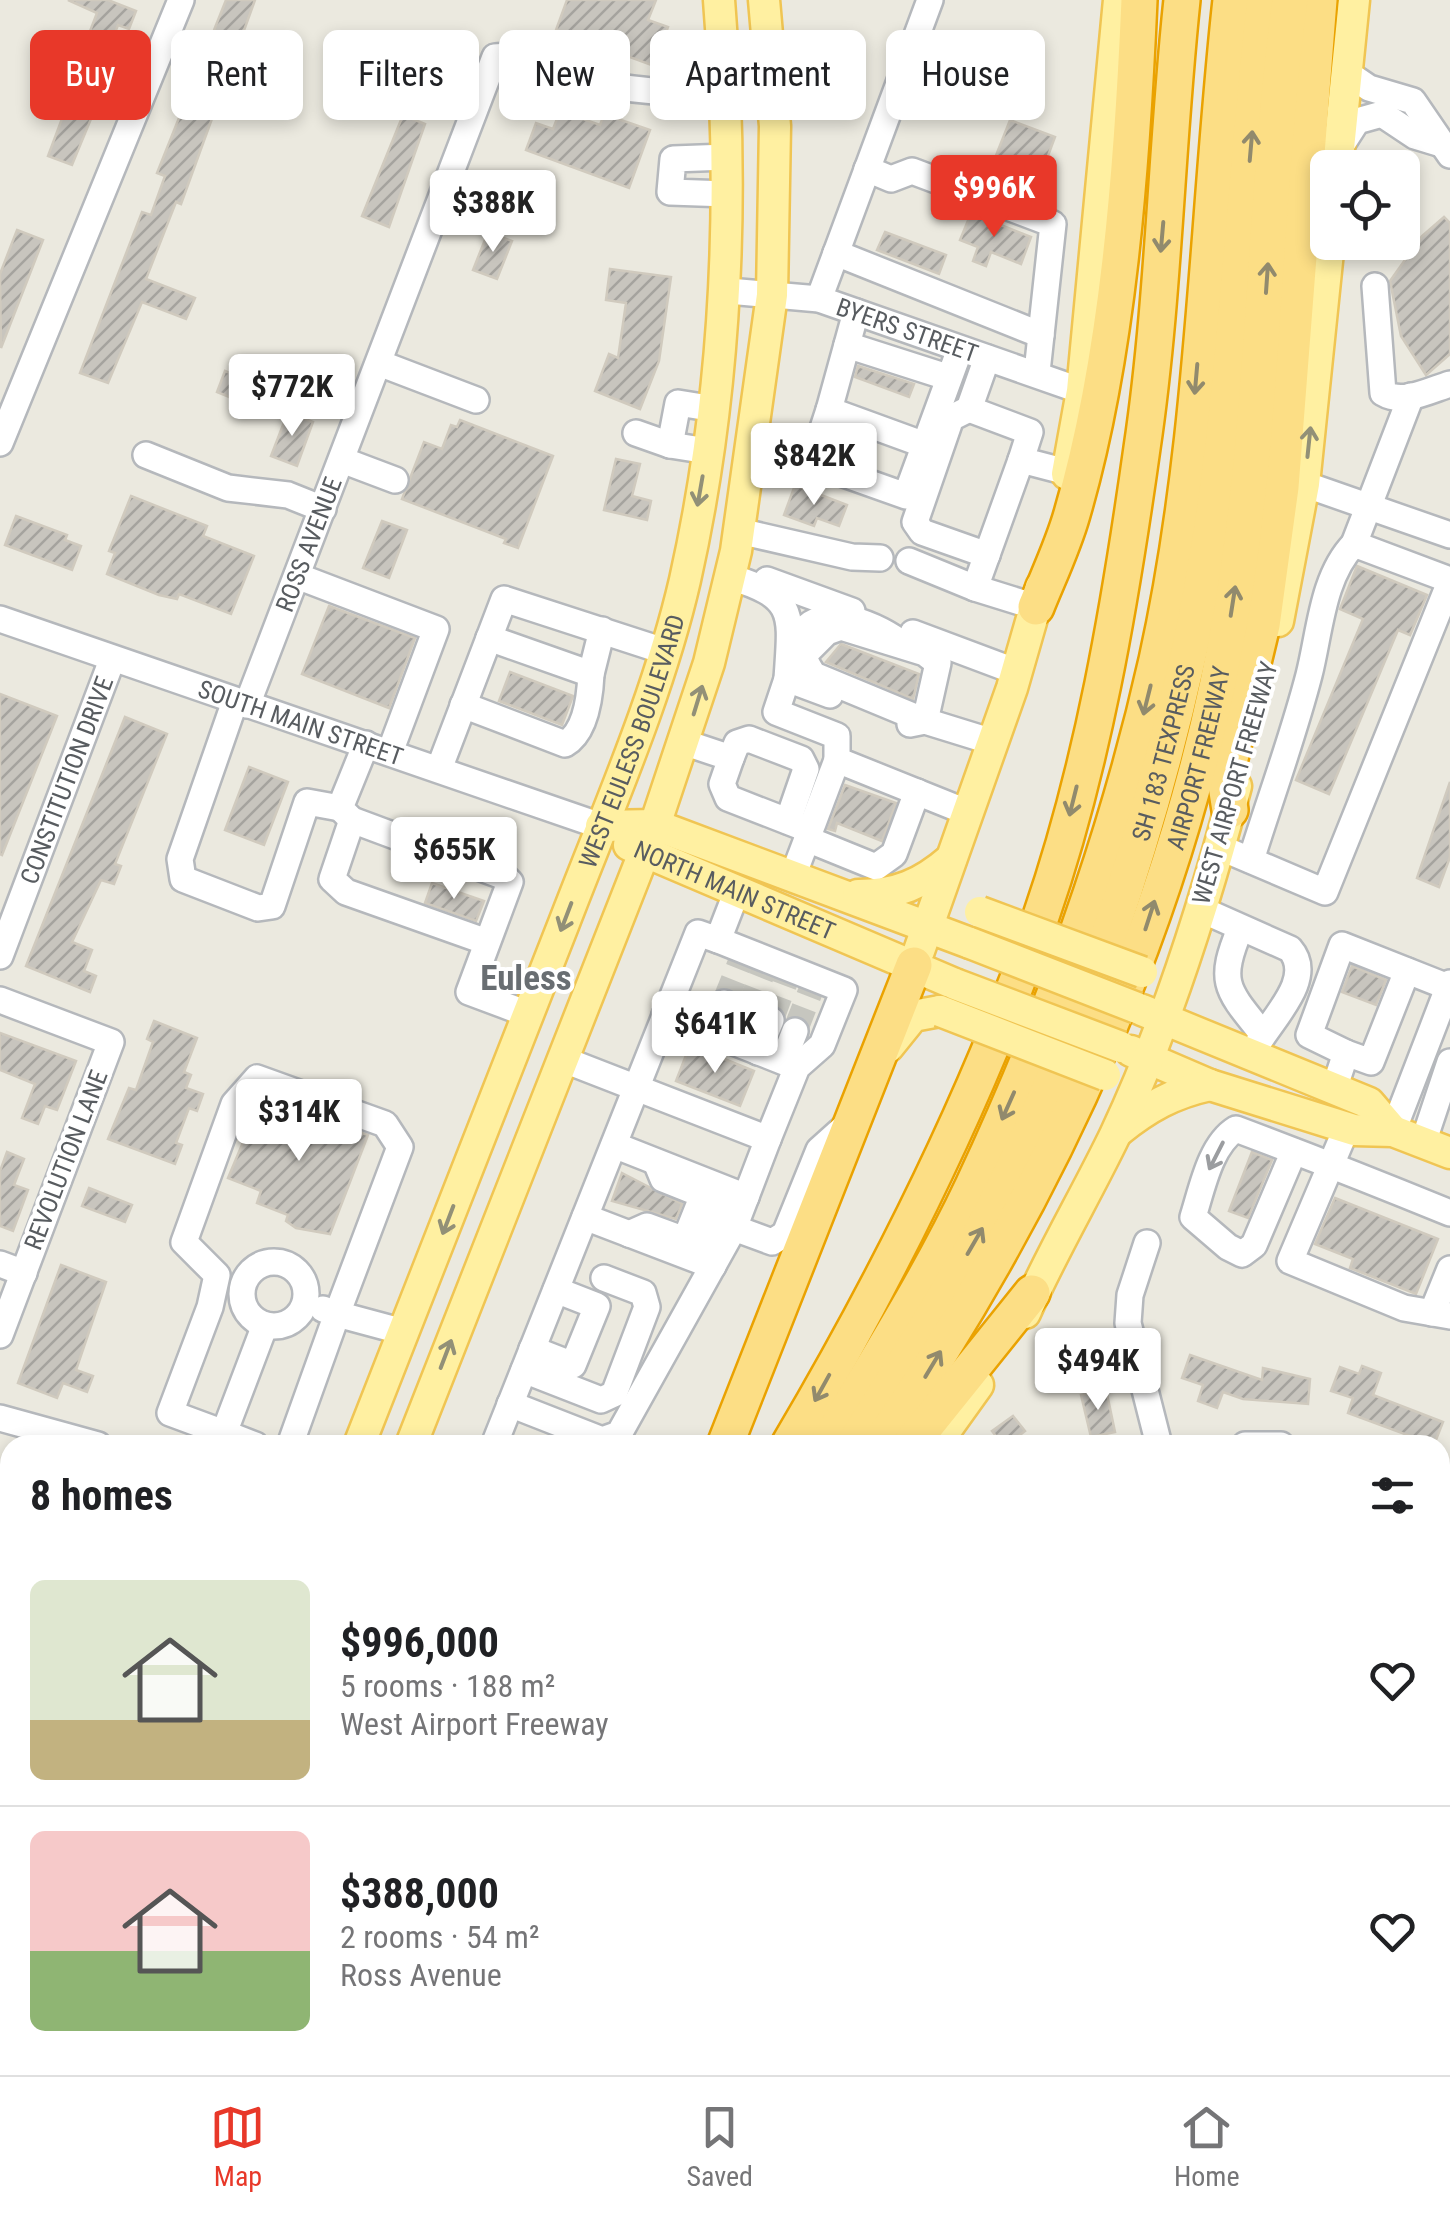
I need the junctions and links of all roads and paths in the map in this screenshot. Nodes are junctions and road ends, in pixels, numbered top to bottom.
1 (181, 0) edge
2 (719, 0) edge
3 (764, 0) edge
4 (930, 0) edge
5 (1119, 0) edge
6 (1139, 0) edge
7 (1182, 0) edge
8 (1231, 0) edge
9 (1265, 0) edge
10 (1290, 0) edge
11 (1319, 0) edge
12 (1354, 0) edge
13 (721, 30) edge
14 (1347, 73) junction
15 (650, 90) edge
16 (725, 120) edge
17 (1444, 149) edge
18 (1339, 150) edge
19 (1342, 150) edge
20 (727, 156) junction
21 (866, 169) junction
22 (728, 194) junction
23 (1053, 224) junction
24 (1096, 238) junction
25 (1208, 247) junction
26 (836, 253) junction
27 (1327, 260) edge
28 (1375, 286) dead end
29 (728, 291) junction
30 (772, 295) junction
31 (819, 299) junction
32 (856, 312) junction
33 (984, 312) junction
34 (1041, 335) junction
35 (846, 345) junction
36 (974, 353) junction
37 (379, 363) junction
38 (1260, 369) junction
39 (1037, 372) junction
40 (946, 377) junction
41 (1450, 384) edge
42 (1082, 391) junction
43 (1412, 396) junction
44 (476, 400) dead end
45 (969, 409) junction
46 (828, 410) junction
47 (712, 429) junction
48 (636, 433) dead end
49 (753, 440) junction
50 (0, 443) edge
51 (1143, 443) junction
52 (670, 445) junction
53 (925, 446) junction
54 (146, 455) dead end
55 (342, 460) junction
56 (1021, 460) junction
57 (811, 465) junction
58 (1067, 472) junction
59 (395, 480) dead end
60 (1304, 484) junction
61 (1371, 505) junction
62 (323, 509) junction
63 (738, 530) junction
64 (1450, 535) edge
65 (1354, 544) junction
66 (987, 554) junction
67 (880, 558) dead end
68 (909, 562) dead end
69 (297, 576) junction
70 (739, 579) junction
71 (1450, 581) edge
72 (975, 588) junction
73 (818, 598) junction
74 (1036, 607) junction
75 (789, 611) junction
76 (0, 619) edge
77 (602, 630) junction
78 (489, 638) junction
79 (909, 640) junction
80 (664, 651) junction
81 (1188, 659) junction
82 (112, 660) junction
83 (1017, 672) junction
84 (590, 674) junction
85 (787, 679) junction
86 (242, 703) junction
87 (463, 705) junction
88 (925, 720) junction
89 (993, 742) junction
90 (686, 743) junction
91 (378, 748) junction
92 (731, 758) junction
93 (837, 760) junction
94 (439, 769) junction
95 (917, 792) junction
96 (1230, 810) junction
97 (968, 813) junction
98 (346, 814) junction
99 (655, 825) junction
100 (601, 826) junction
101 (802, 830) junction
102 (1219, 846) junction
103 (642, 854) junction
104 (953, 856) junction
105 (1251, 860) junction
106 (793, 876) junction
107 (737, 891) junction
108 (845, 895) junction
109 (1200, 910) junction
110 (928, 927) junction
111 (1240, 929) junction
112 (1034, 932) junction
113 (718, 940) junction
114 (487, 942) junction
115 (1189, 942) junction
116 (0, 956) edge
117 (914, 965) junction
118 (1407, 971) junction
119 (1449, 985) edge
120 (0, 1000) edge
121 (1149, 1013) junction
122 (528, 1014) junction
123 (666, 1015) junction
124 (795, 1031) tunnel mouth
125 (735, 1042) junction
126 (1256, 1044) junction
127 (1133, 1052) junction
128 (1346, 1052) junction
129 (562, 1058) junction
130 (876, 1061) junction
131 (1450, 1062) edge
132 (790, 1064) junction
133 (1210, 1084) junction
134 (637, 1088) junction
135 (1334, 1089) junction
136 (851, 1122) junction
137 (1347, 1127) junction
138 (1393, 1131) junction
139 (1116, 1133) junction
140 (768, 1140) junction
141 (614, 1145) junction
142 (1436, 1148) edge
143 (1294, 1150) junction
144 (656, 1162) junction
145 (1331, 1165) junction
146 (746, 1196) junction
147 (1450, 1213) edge
148 (585, 1217) junction
149 (734, 1228) junction
150 (629, 1234) junction
151 (1147, 1243) dead end
152 (567, 1263) junction
153 (713, 1266) junction
154 (12, 1268) edge
155 (1450, 1269) edge
156 (217, 1276) junction
157 (243, 1285) junction
158 (556, 1290) junction
159 (1032, 1293) joint
160 (305, 1302) junction
161 (337, 1314) junction
162 (1441, 1314) edge
163 (265, 1325) junction
164 (404, 1332) junction
165 (0, 1335) edge
166 (528, 1360) junction
167 (510, 1404) junction
168 (0, 1418) edge
169 (62, 1435) edge
170 (214, 1435) edge
171 (224, 1435) edge
172 (294, 1435) edge
173 (363, 1435) edge
174 (416, 1435) edge
175 (498, 1435) edge
176 (589, 1435) edge
177 (616, 1435) edge
178 (730, 1435) edge
179 (795, 1435) edge
180 (833, 1435) edge
181 (860, 1435) edge
182 (886, 1435) edge
183 (934, 1435) edge
184 (1156, 1435) edge

1 - 50 street
2 - 13 main road, WEST EULESS BOULEVARD
3 - 30 main road, WEST EULESS BOULEVARD
4 - 21 street
5 - 24 main road
6 - 74 highway
7 -> 51 highway
8 - 25 highway, SH 183 TEXPRESS
81 -> 9 highway, SH 183 TEXPRESS
38 -> 10 highway, AIRPORT FREEWAY
11 - 96 highway
12 - 14 main road
14 - 17 street
14 - 18 main road
15 - 37 street, ROSS AVENUE
16 - 20 main road, WEST EULESS BOULEVARD
17 - 19 street
20 - 22 main road, WEST EULESS BOULEVARD
20 - 22 street
21 - 23 street
21 - 26 street
22 - 29 main road, WEST EULESS BOULEVARD
23 - 24 street
23 - 34 street
24 - 42 main road
25 - 51 highway
25 -> 180 highway, SH 183 TEXPRESS
26 - 31 street
26 - 33 street
60 -> 27 main road, WEST AIRPORT FREEWAY
28 - 43 street
29 - 30 street, BYERS STREET
29 - 47 main road, WEST EULESS BOULEVARD
30 - 31 street, BYERS STREET
30 - 49 main road, WEST EULESS BOULEVARD
31 - 32 street, BYERS STREET
32 - 35 street
32 - 36 street, BYERS STREET
33 - 34 street
33 - 36 street
34 - 39 street
35 - 40 street
35 - 46 street
36 - 39 street, BYERS STREET
36 - 40 street
36 - 45 street
37 - 44 street
37 - 55 street, ROSS AVENUE
38 - 81 highway
182 -> 38 highway, AIRPORT FREEWAY
39 - 42 street, BYERS STREET
40 - 53 street
41 - 43 street
42 - 58 main road
43 - 61 street
45 - 56 street
45 - 66 street
46 - 53 street
46 - 57 street
47 - 49 main road
47 - 52 street
47 - 52 street
47 -> 80 main road, WEST EULESS BOULEVARD
48 - 52 street
49 - 57 street
49 - 63 main road, WEST EULESS BOULEVARD
51 -> 112 highway
53 - 57 street
54 - 62 street
55 - 59 street
55 - 62 street, ROSS AVENUE
56 - 58 street
56 - 66 street
58 - 74 main road
60 - 61 street
60 - 96 main road, WEST AIRPORT FREEWAY
61 - 64 street
61 - 65 street
62 - 69 street, ROSS AVENUE
63 - 67 street
63 - 70 main road, WEST EULESS BOULEVARD
65 - 71 street
65 - 105 street
66 - 72 street
68 - 72 street
69 - 86 street, ROSS AVENUE
69 - 91 street
70 - 73 street
70 - 75 street
90 -> 70 main road, WEST EULESS BOULEVARD
71 - 105 street
72 - 74 street
73 - 75 street
73 - 79 street
74 - 83 main road
75 - 85 street
76 - 82 street, SOUTH MAIN STREET
77 - 78 street
77 - 80 street
77 - 84 street
78 - 84 street
78 - 87 street
79 - 83 street
79 - 88 street
79 - 88 street
80 - 100 main road, WEST EULESS BOULEVARD
181 -> 81 highway, SH 183 TEXPRESS
82 - 86 street, SOUTH MAIN STREET
82 - 116 street, CONSTITUTION DRIVE
83 - 89 main road
84 - 87 street
85 - 88 street
85 - 93 street
86 - 91 street, SOUTH MAIN STREET
86 - 98 street, ROSS AVENUE
87 - 94 street
88 - 89 street
89 - 97 main road
90 - 92 street
90 - 99 main road, WEST EULESS BOULEVARD
91 - 94 street, SOUTH MAIN STREET
91 - 98 street
92 - 101 street
92 - 101 street
93 - 95 street
93 - 101 street
94 - 100 street, SOUTH MAIN STREET
95 - 97 street
95 - 101 street
96 - 102 main road, WEST AIRPORT FREEWAY
97 - 104 main road
98 - 114 street
98 - 114 street
99 - 100 main road, NORTH MAIN STREET
99 - 103 main road, WEST EULESS BOULEVARD
99 - 106 main road, NORTH MAIN STREET
100 - 103 main road, NORTH MAIN STREET
100 -> 122 main road, WEST EULESS BOULEVARD
101 - 106 street
102 - 105 street
102 - 109 main road, WEST AIRPORT FREEWAY
103 - 107 main road, NORTH MAIN STREET
103 - 129 main road, WEST EULESS BOULEVARD
104 - 108 main road
104 - 110 main road
104 - 112 main road, bridge
106 - 108 main road, NORTH MAIN STREET
107 - 113 street
107 - 117 main road, NORTH MAIN STREET
108 - 110 main road, NORTH MAIN STREET
109 - 111 street
109 - 115 main road, WEST AIRPORT FREEWAY
110 - 117 main road
110 - 121 main road, NORTH MAIN STREET, bridge
111 - 126 street
111 - 126 street
112 - 115 main road, bridge
112 -> 179 highway
113 - 123 street
113 - 132 street
114 - 122 street
115 - 121 main road, WEST AIRPORT FREEWAY
117 - 127 main road, NORTH MAIN STREET, bridge
117 - 130 highway
118 - 119 street
118 - 128 street
118 - 128 street
119 - 138 street
120 - 154 street, REVOLUTION LANE
121 - 126 main road, NORTH MAIN STREET
121 - 127 main road, WEST AIRPORT FREEWAY
122 -> 164 main road, WEST EULESS BOULEVARD
123 - 125 street
123 - 134 street
124 - 132 street
125 - 125 street
125 - 132 street
126 - 135 main road, NORTH MAIN STREET
127 - 133 main road, NORTH MAIN STREET
127 - 139 main road, WEST AIRPORT FREEWAY
128 - 135 street
129 - 134 street
174 -> 129 main road, WEST EULESS BOULEVARD
130 - 136 highway
130 - 139 main road, bridge
131 - 142 street
132 - 140 street
133 - 137 main road, NORTH MAIN STREET
133 - 139 main road
134 - 140 street
134 - 141 street
135 - 138 main road, NORTH MAIN STREET
136 - 149 street
136 - 178 highway
137 - 138 main road, NORTH MAIN STREET
137 - 145 street
138 - 142 main road, NORTH MAIN STREET
139 - 159 main road, WEST AIRPORT FREEWAY
140 - 146 street
141 - 144 street
141 - 148 street
143 -> 143 street
143 - 145 street
144 - 146 street
144 - 150 street
145 - 147 street
145 - 162 street
146 - 149 street
148 - 150 street
148 - 152 street
149 - 153 street
150 - 153 street
151 - 184 street
152 - 158 street
152 - 166 street
153 - 177 street
154 - 165 street, REVOLUTION LANE
155 - 162 street
156 - 157 street
156 - 161 street
156 - 170 street
157 - 160 street
157 - 163 street
158 - 166 street
158 - 166 street
159 - 183 highway
160 - 161 street
160 - 163 street
161 - 164 street
161 - 172 street
163 - 171 street
164 - 173 main road, WEST EULESS BOULEVARD
166 - 167 street
167 - 175 street
167 - 176 street
168 - 169 street

